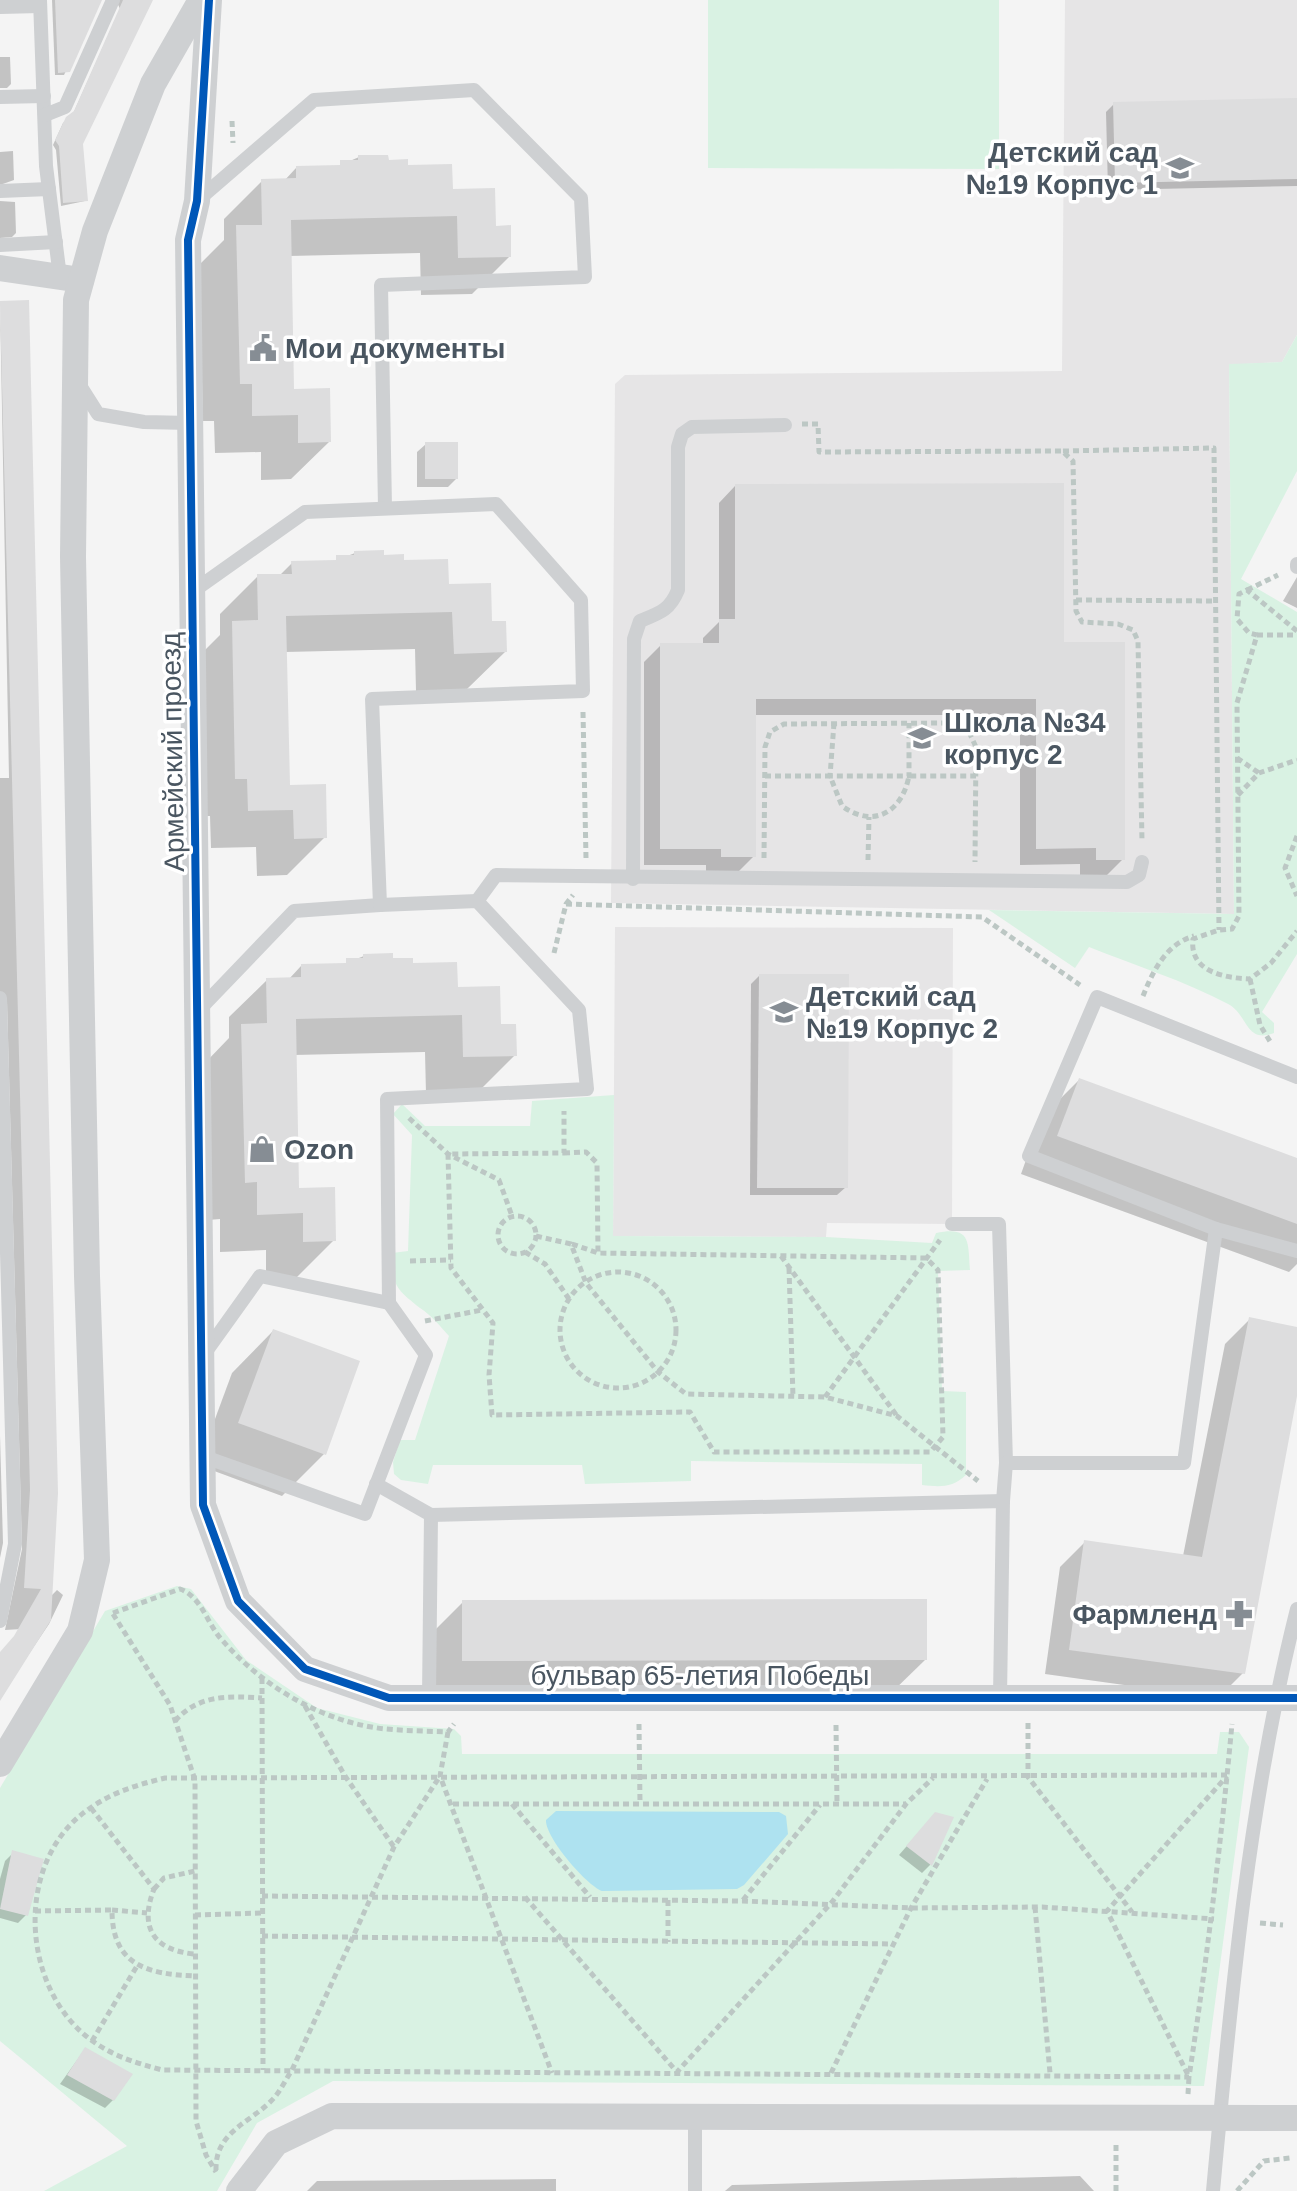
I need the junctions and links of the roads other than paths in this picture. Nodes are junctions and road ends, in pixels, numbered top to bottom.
1 (113, 0) edge
2 (201, 0) edge
3 (209, 0) edge
4 (40, 3) edge
5 (0, 7) edge
6 (44, 96) junction
7 (0, 97) edge
8 (45, 115) junction
9 (49, 189) junction
10 (0, 191) edge
11 (197, 201) junction
12 (56, 242) junction
13 (0, 245) edge
14 (0, 268) edge
15 (71, 279) junction
16 (75, 377) junction
17 (190, 423) junction
18 (785, 425) road end
19 (385, 508) junction
20 (192, 593) junction
21 (1142, 862) road end
22 (633, 879) junction
23 (477, 901) junction
24 (380, 905) junction
25 (0, 998) edge
26 (197, 1012) junction
27 (1295, 1070) edge
28 (952, 1224) dead end
29 (1216, 1229) junction
30 (1297, 1251) edge
31 (389, 1303) junction
32 (201, 1358) junction
33 (202, 1456) junction
34 (1006, 1463) junction
35 (376, 1484) junction
36 (1003, 1501) junction
37 (203, 1505) joint
38 (431, 1515) junction
39 (1297, 1609) edge
40 (0, 1621) edge
41 (429, 1697) junction
42 (1000, 1697) junction
43 (1286, 1698) edge
44 (7, 1734) edge
45 (0, 1764) edge
46 (695, 2116) junction
47 (1221, 2117) junction
48 (1297, 2118) edge
49 (232, 2186) edge
50 (695, 2191) edge
51 (1213, 2191) edge

1 - 8 lane
2 - 15 street
3 - 11 street, Армейский проезд
4 - 5 lane
4 - 6 lane
6 - 7 lane
6 - 8 lane
8 - 9 lane
9 - 10 lane
9 - 12 lane
11 - 17 street, Армейский проезд
11 - 19 lane
12 - 13 lane
12 - 15 lane
14 - 15 street
15 - 16 street
16 - 17 lane
16 - 44 street
17 - 20 street, Армейский проезд
18 - 22 lane
19 - 20 lane
19 - 24 lane
20 - 26 street, Армейский проезд
21 - 22 lane
22 - 23 lane
23 - 24 lane
23 - 31 lane
24 - 26 lane
25 - 40 lane
26 - 32 street, Армейский проезд
27 - 29 lane
28 - 34 lane
29 - 30 lane
29 - 34 lane
31 - 32 lane
31 - 35 lane
32 - 33 street, Армейский проезд
33 - 35 lane
33 - 37 street, Армейский проезд
34 - 36 lane
35 - 38 lane
36 - 38 lane
36 - 42 lane
37 - 41 street, бульвар 65-летия Победы
38 - 41 lane
39 - 43 lane
41 - 42 street, бульвар 65-летия Победы
42 - 43 street, бульвар 65-летия Победы
43 - 47 lane
44 - 45 street
46 - 47 street
46 - 49 street
46 - 50 lane
47 - 48 street
47 - 51 lane

